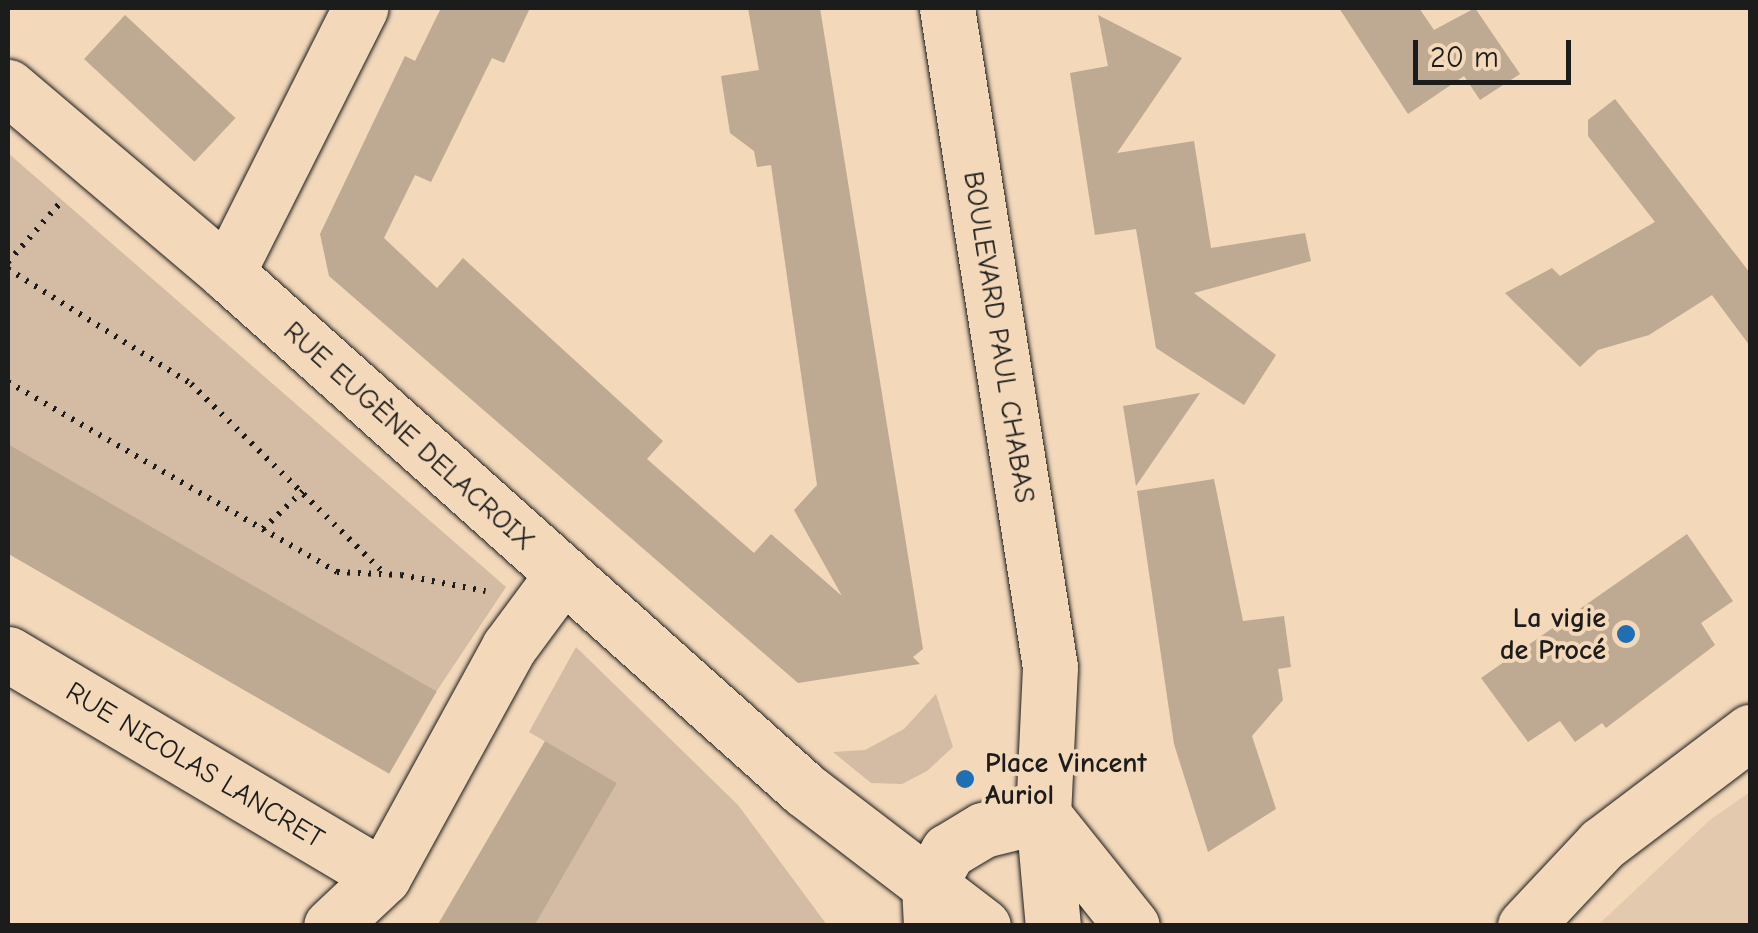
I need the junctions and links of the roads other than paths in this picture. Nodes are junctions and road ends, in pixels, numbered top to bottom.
1 (360, 8) edge
2 (947, 8) edge
3 (8, 88) edge
4 (227, 273) junction
5 (563, 574) junction
6 (8, 654) edge
7 (1750, 732) edge
8 (805, 790) junction
9 (1044, 815) junction
10 (383, 877) junction
11 (931, 897) edge
12 (332, 926) edge
13 (983, 926) edge
14 (1053, 926) edge
15 (1132, 926) edge
16 (1525, 926) edge

1 - 4 street
2 - 9 street, BOULEVARD PAUL CHABAS
3 - 4 street, RUE EUGÈNE DELACROIX
4 - 5 street, RUE EUGÈNE DELACROIX
5 - 8 street, RUE EUGÈNE DELACROIX
5 - 10 street
6 - 10 street, RUE NICOLAS LANCRET
7 - 16 street
8 - 11 street
8 - 11 street
9 - 11 street
9 - 14 street
9 - 15 street
10 - 12 street
11 - 13 street

